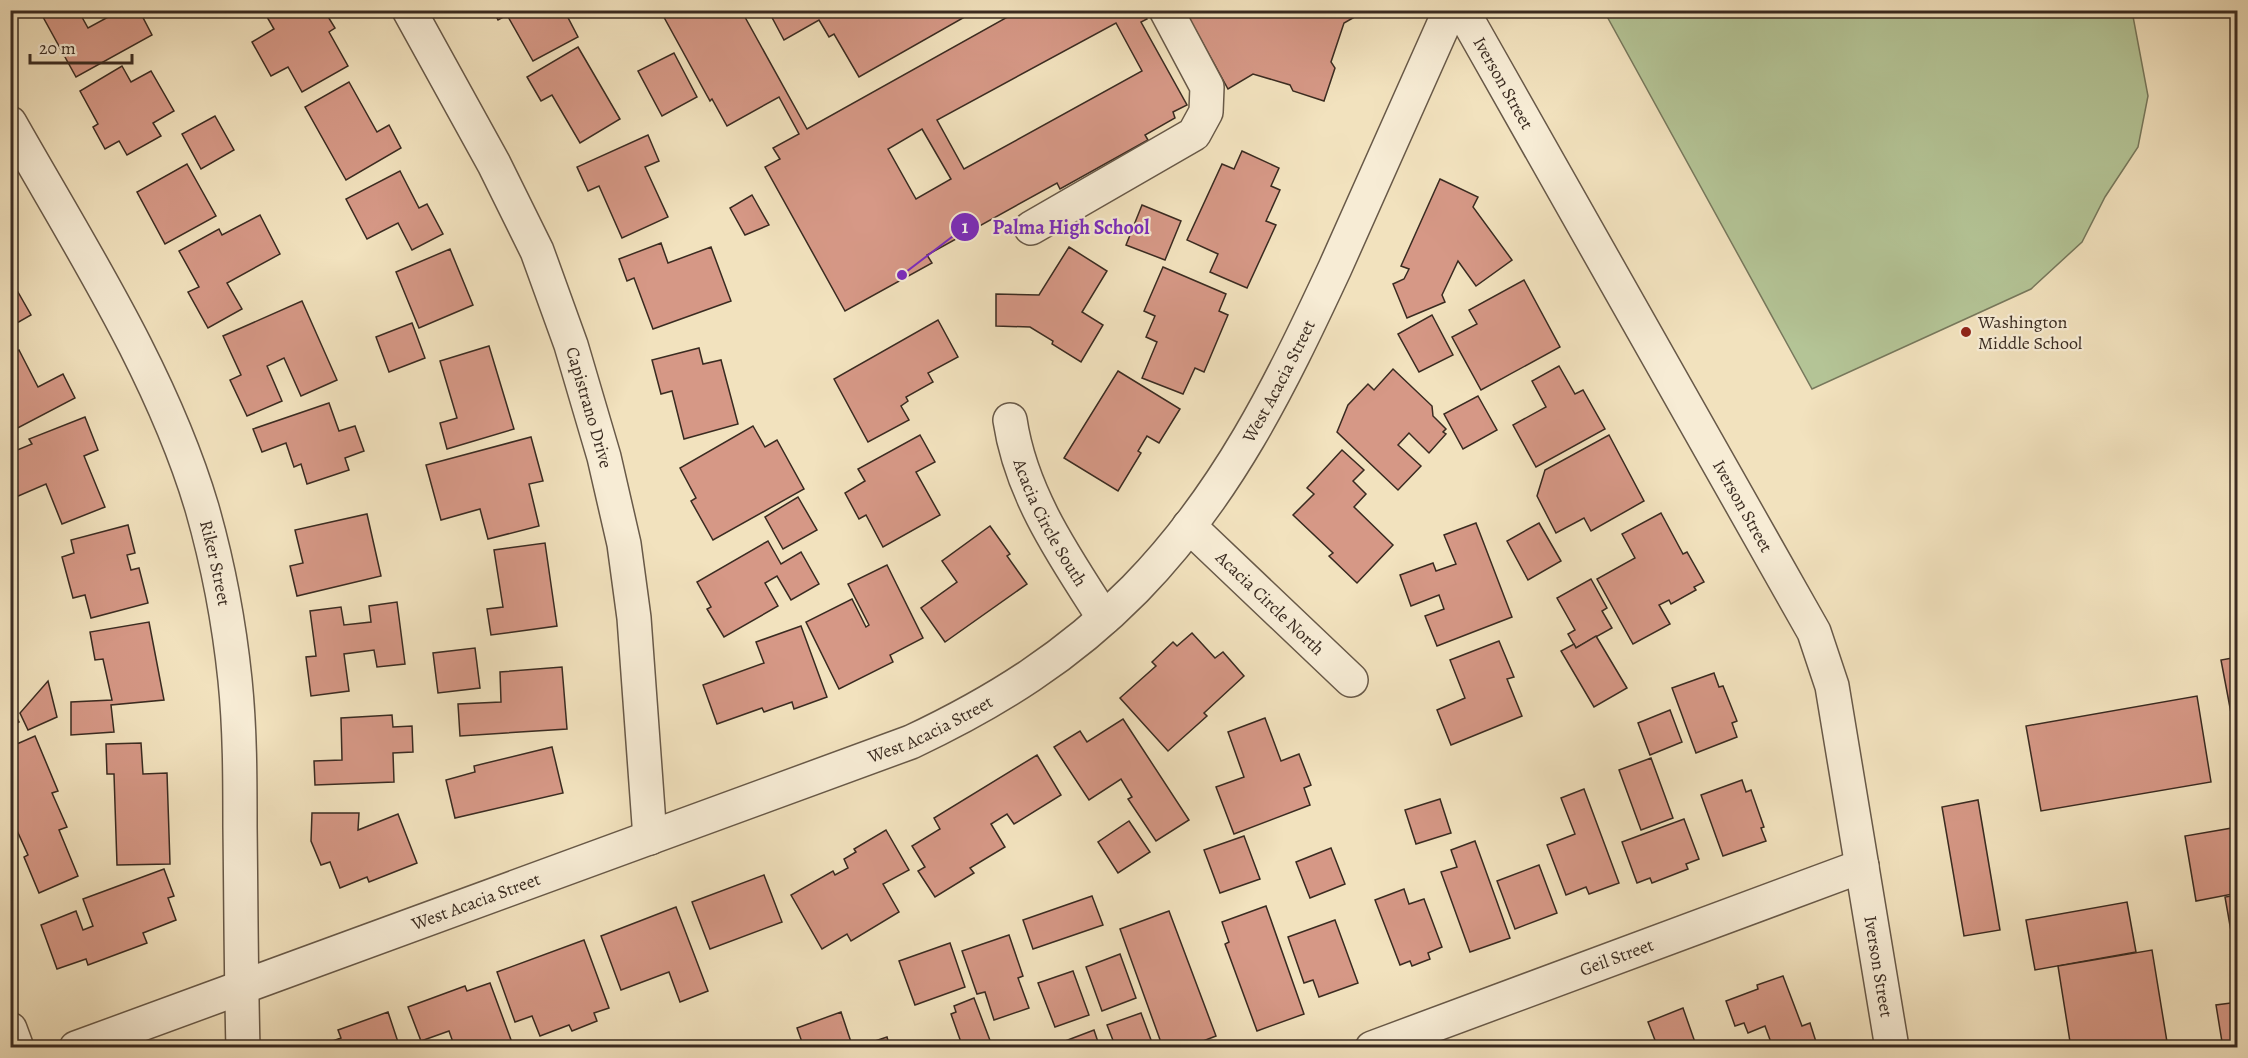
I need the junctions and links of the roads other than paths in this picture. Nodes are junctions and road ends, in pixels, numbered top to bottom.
1 (409, 10) edge
2 (1166, 10) edge
3 (1450, 10) edge
4 (1462, 10) edge
5 (10, 123) edge
6 (1031, 228) dead end
7 (1010, 420) dead end
8 (1189, 526) junction
9 (1104, 618) junction
10 (1351, 680) dead end
11 (650, 838) junction
12 (1862, 866) junction
13 (242, 988) junction
14 (10, 1029) edge
15 (17, 1047) edge
16 (76, 1047) edge
17 (243, 1047) edge
18 (1372, 1047) edge
19 (1892, 1047) edge

1 - 11 street, Capistrano Drive
2 - 6 street
3 - 8 street, West Acacia Street
4 - 12 street, Iverson Street
5 - 13 street, Riker Street
7 - 9 street, Acacia Circle South
8 - 9 street, West Acacia Street
8 - 10 street, Acacia Circle North
9 - 11 street, West Acacia Street
11 - 13 street, West Acacia Street
12 - 18 street, Geil Street
12 - 19 street, Iverson Street
13 - 16 street, West Acacia Street
13 - 17 street, Riker Street
14 - 15 street

